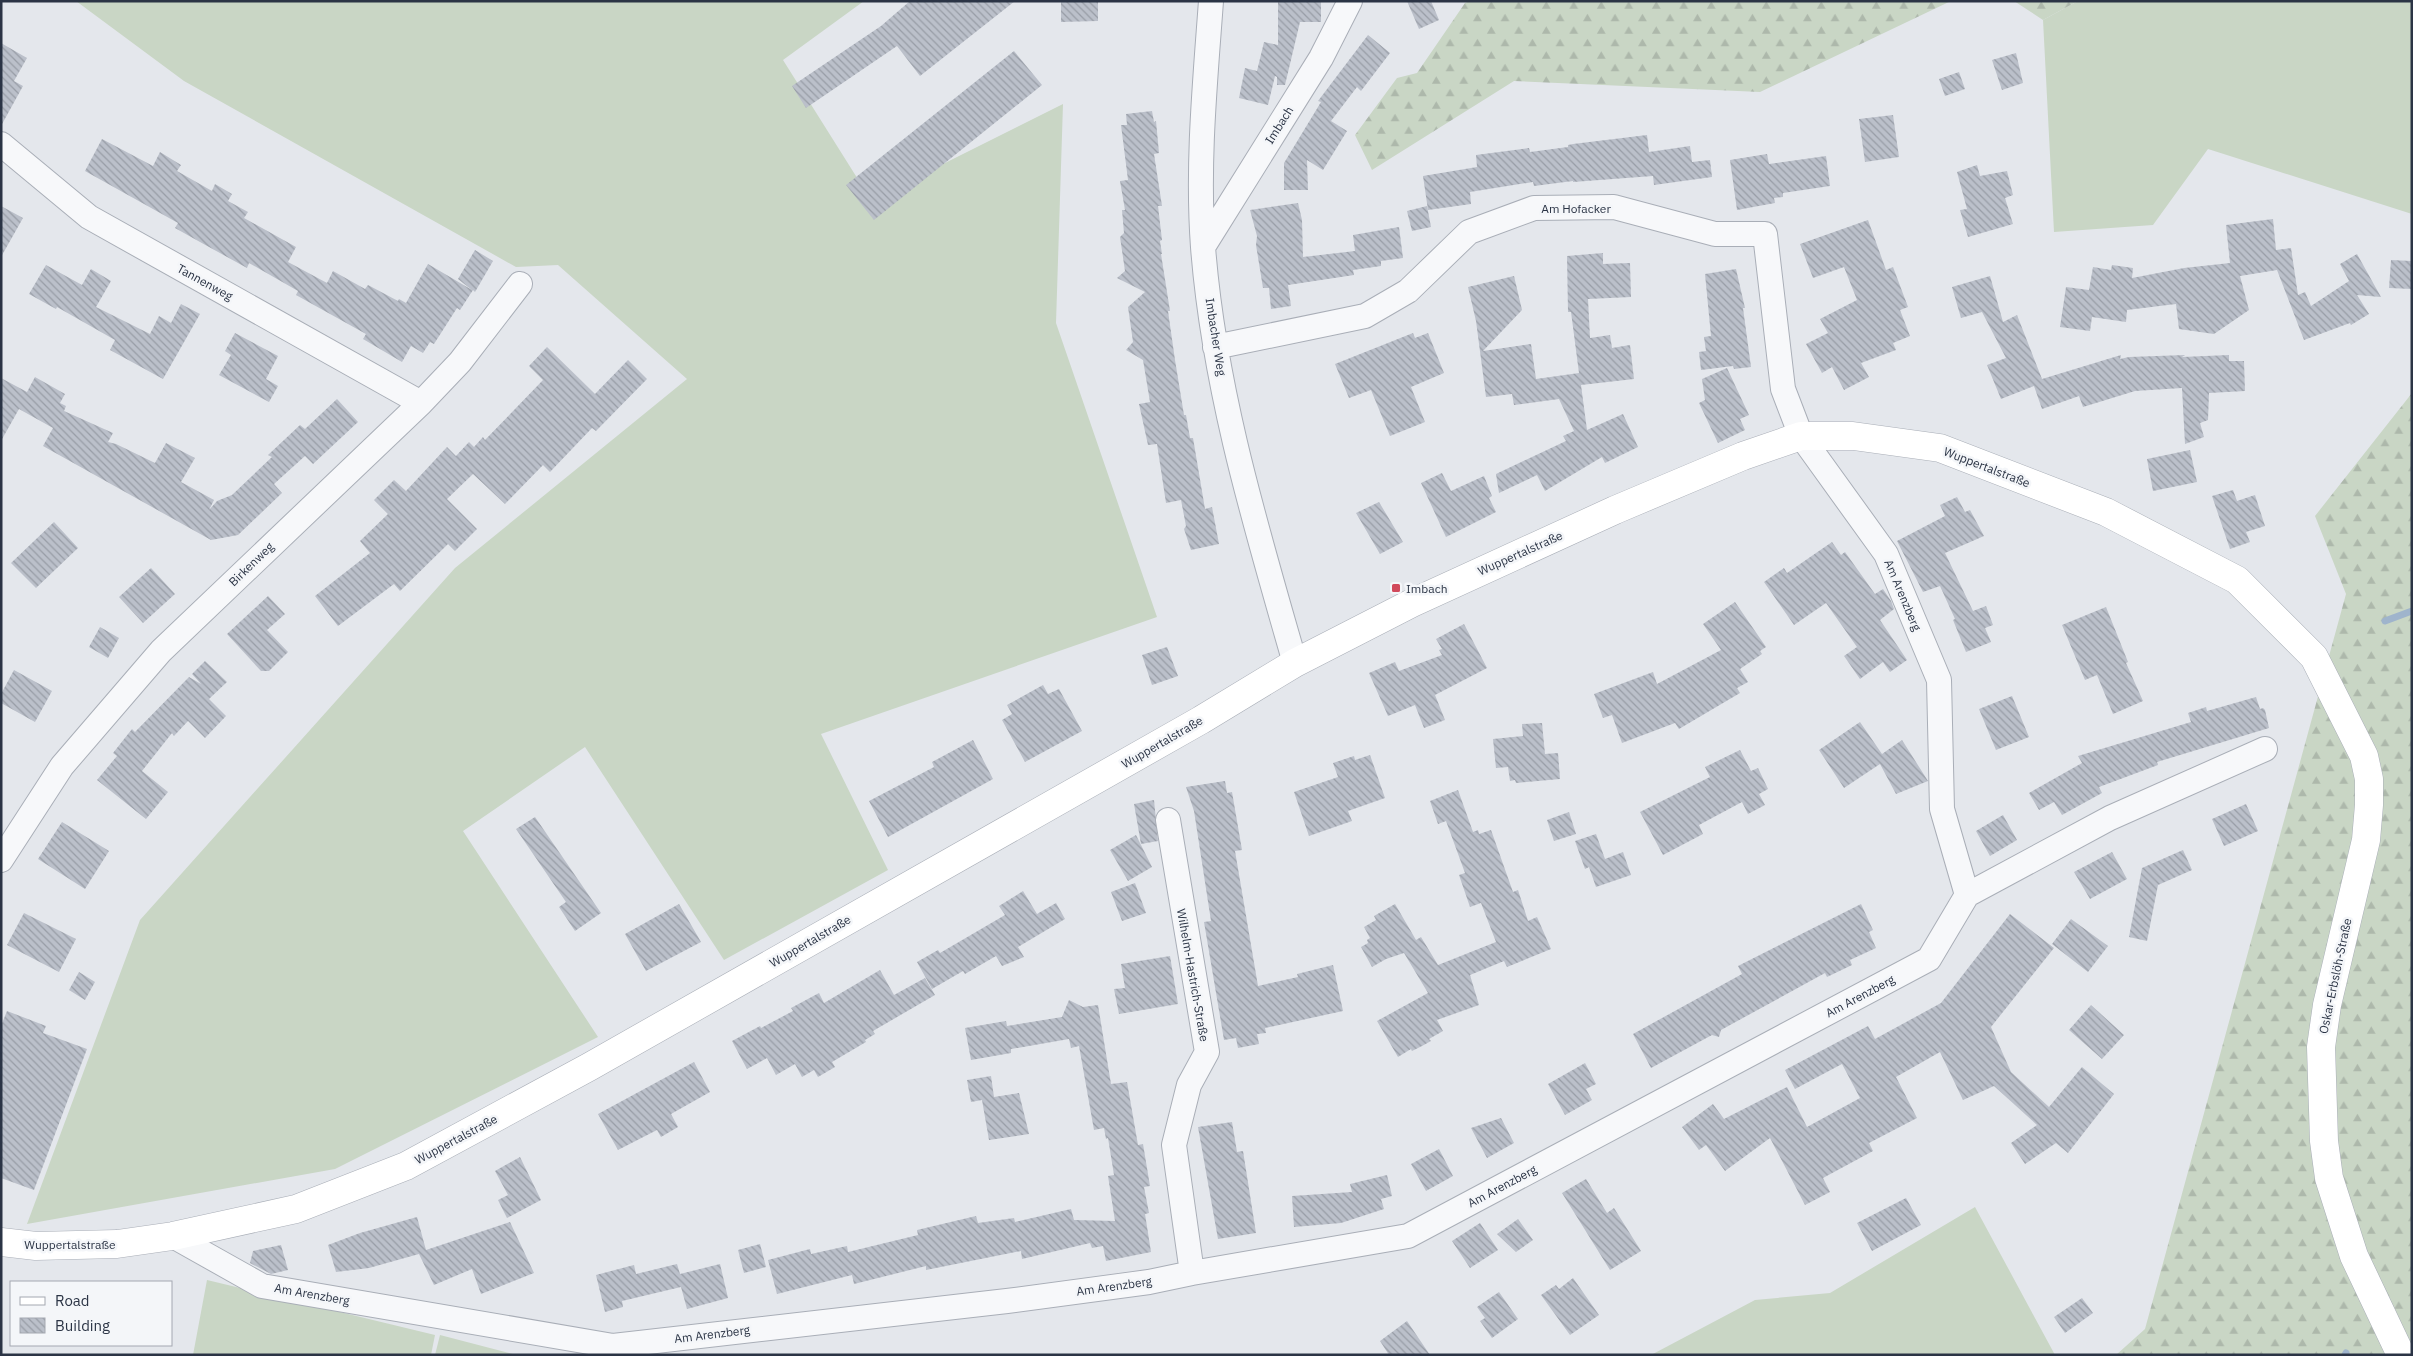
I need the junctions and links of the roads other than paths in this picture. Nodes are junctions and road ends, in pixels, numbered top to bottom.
1 (1211, 1) edge
2 (1350, 1) edge
3 (1, 144) edge
4 (1203, 246) junction
5 (520, 284) dead end
6 (1215, 348) junction
7 (421, 404) junction
8 (1801, 436) junction
9 (2314, 657) joint
10 (1295, 663) junction
11 (2266, 749) dead end
12 (1168, 820) dead end
13 (1, 860) edge
14 (1967, 895) junction
15 (173, 1236) junction
16 (1, 1242) edge
17 (1192, 1273) junction
18 (2401, 1355) edge

1 - 4 street, Imbacher Weg
2 - 4 street, Imbach
3 - 7 street, Tannenweg
4 - 6 street, Imbacher Weg
5 - 7 street, Birkenweg
6 - 8 street, Am Hofacker
6 - 10 street, Imbacher Weg
7 - 13 street, Birkenweg
8 - 9 main road, Wuppertalstraße
8 - 10 main road, Wuppertalstraße
8 - 14 street, Am Arenzberg
9 - 18 main road, Oskar-Erbslöh-Straße
10 - 15 main road, Wuppertalstraße
11 - 14 street
12 - 17 street, Wilhelm-Hastrich-Straße
14 - 17 street, Am Arenzberg
15 - 16 main road, Wuppertalstraße
15 - 17 street, Am Arenzberg

